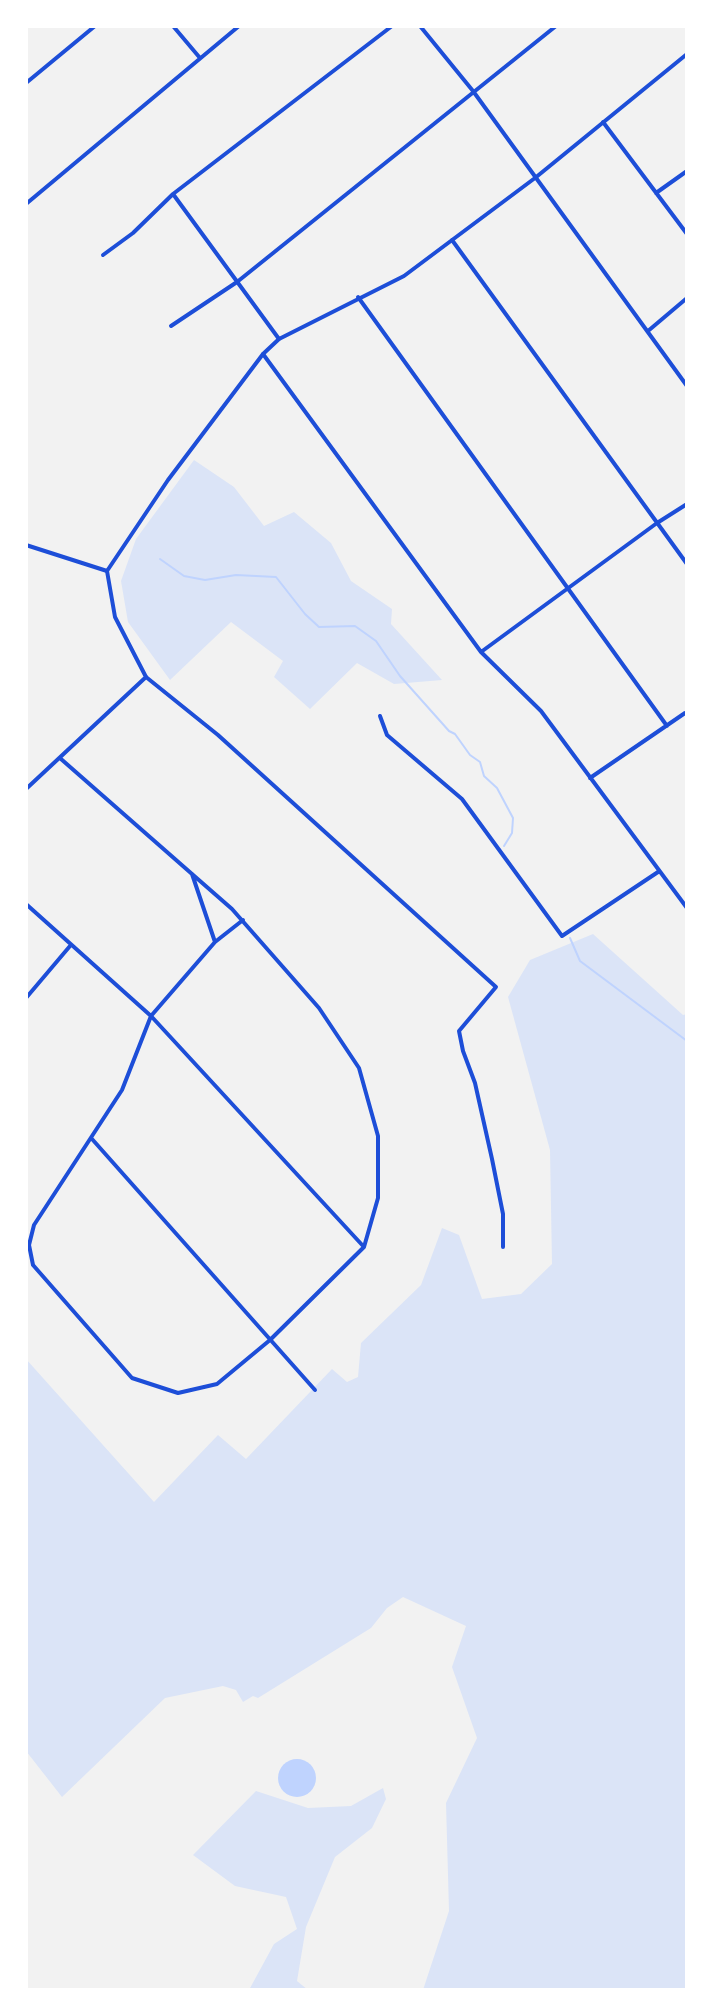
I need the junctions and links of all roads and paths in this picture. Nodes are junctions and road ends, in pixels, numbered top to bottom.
1 (95, 26) edge
2 (173, 26) edge
3 (239, 26) edge
4 (392, 26) edge
5 (420, 26) edge
6 (556, 26) edge
7 (687, 54) edge
8 (200, 58) junction
9 (26, 83) edge
10 (473, 91) junction
11 (603, 122) junction
12 (687, 171) edge
13 (535, 178) junction
14 (656, 193) junction
15 (173, 194) junction
16 (26, 204) edge
17 (687, 234) edge
18 (452, 240) junction
19 (103, 255) dead end
20 (237, 282) junction
21 (358, 297) junction
22 (687, 298) edge
23 (171, 326) dead end
24 (648, 331) junction
25 (279, 339) junction
26 (263, 354) junction
27 (687, 386) edge
28 (687, 504) edge
29 (657, 523) junction
30 (26, 545) edge
31 (687, 564) edge
32 (107, 571) junction
33 (569, 588) junction
34 (481, 652) junction
35 (146, 677) junction
36 (685, 713) edge
37 (380, 716) dead end
38 (667, 726) junction
39 (61, 759) junction
40 (590, 778) junction
41 (26, 789) edge
42 (658, 872) junction
43 (192, 874) junction
44 (26, 904) edge
45 (687, 908) edge
46 (243, 920) junction
47 (215, 942) junction
48 (70, 946) junction
49 (26, 998) edge
50 (151, 1016) junction
51 (92, 1139) junction
52 (364, 1247) junction
53 (503, 1247) dead end
54 (270, 1340) junction
55 (315, 1390) dead end

1 - 9 street
2 - 8 street
3 - 8 street
4 - 15 street
5 - 10 street
6 - 10 street
7 - 11 street
8 - 16 street
10 - 13 street
10 - 20 street
11 - 13 street
11 - 14 street
12 - 14 street
13 - 18 street
13 - 24 street
14 - 17 street
15 - 19 street
15 - 20 street
18 - 21 street
18 - 29 street
20 - 23 street
20 - 25 street
21 - 25 street
21 - 33 street
22 - 24 street
24 - 27 street
25 - 26 street
26 - 32 street
26 - 34 street
28 - 29 street
29 - 31 street
29 - 33 street
30 - 32 street
32 - 35 street
33 - 34 street
33 - 38 street
34 - 40 street
35 - 39 street
35 - 53 street
36 - 38 street
37 - 42 street
38 - 40 street
39 - 41 street
39 - 43 street
40 - 42 street
42 - 45 street
43 - 46 street
43 - 47 street
44 - 48 street
46 - 47 street
46 - 52 street
47 - 50 street
48 - 49 street
48 - 50 street
50 - 51 street
50 - 52 street
51 - 54 street
51 - 54 street
52 - 54 street
54 - 55 street

